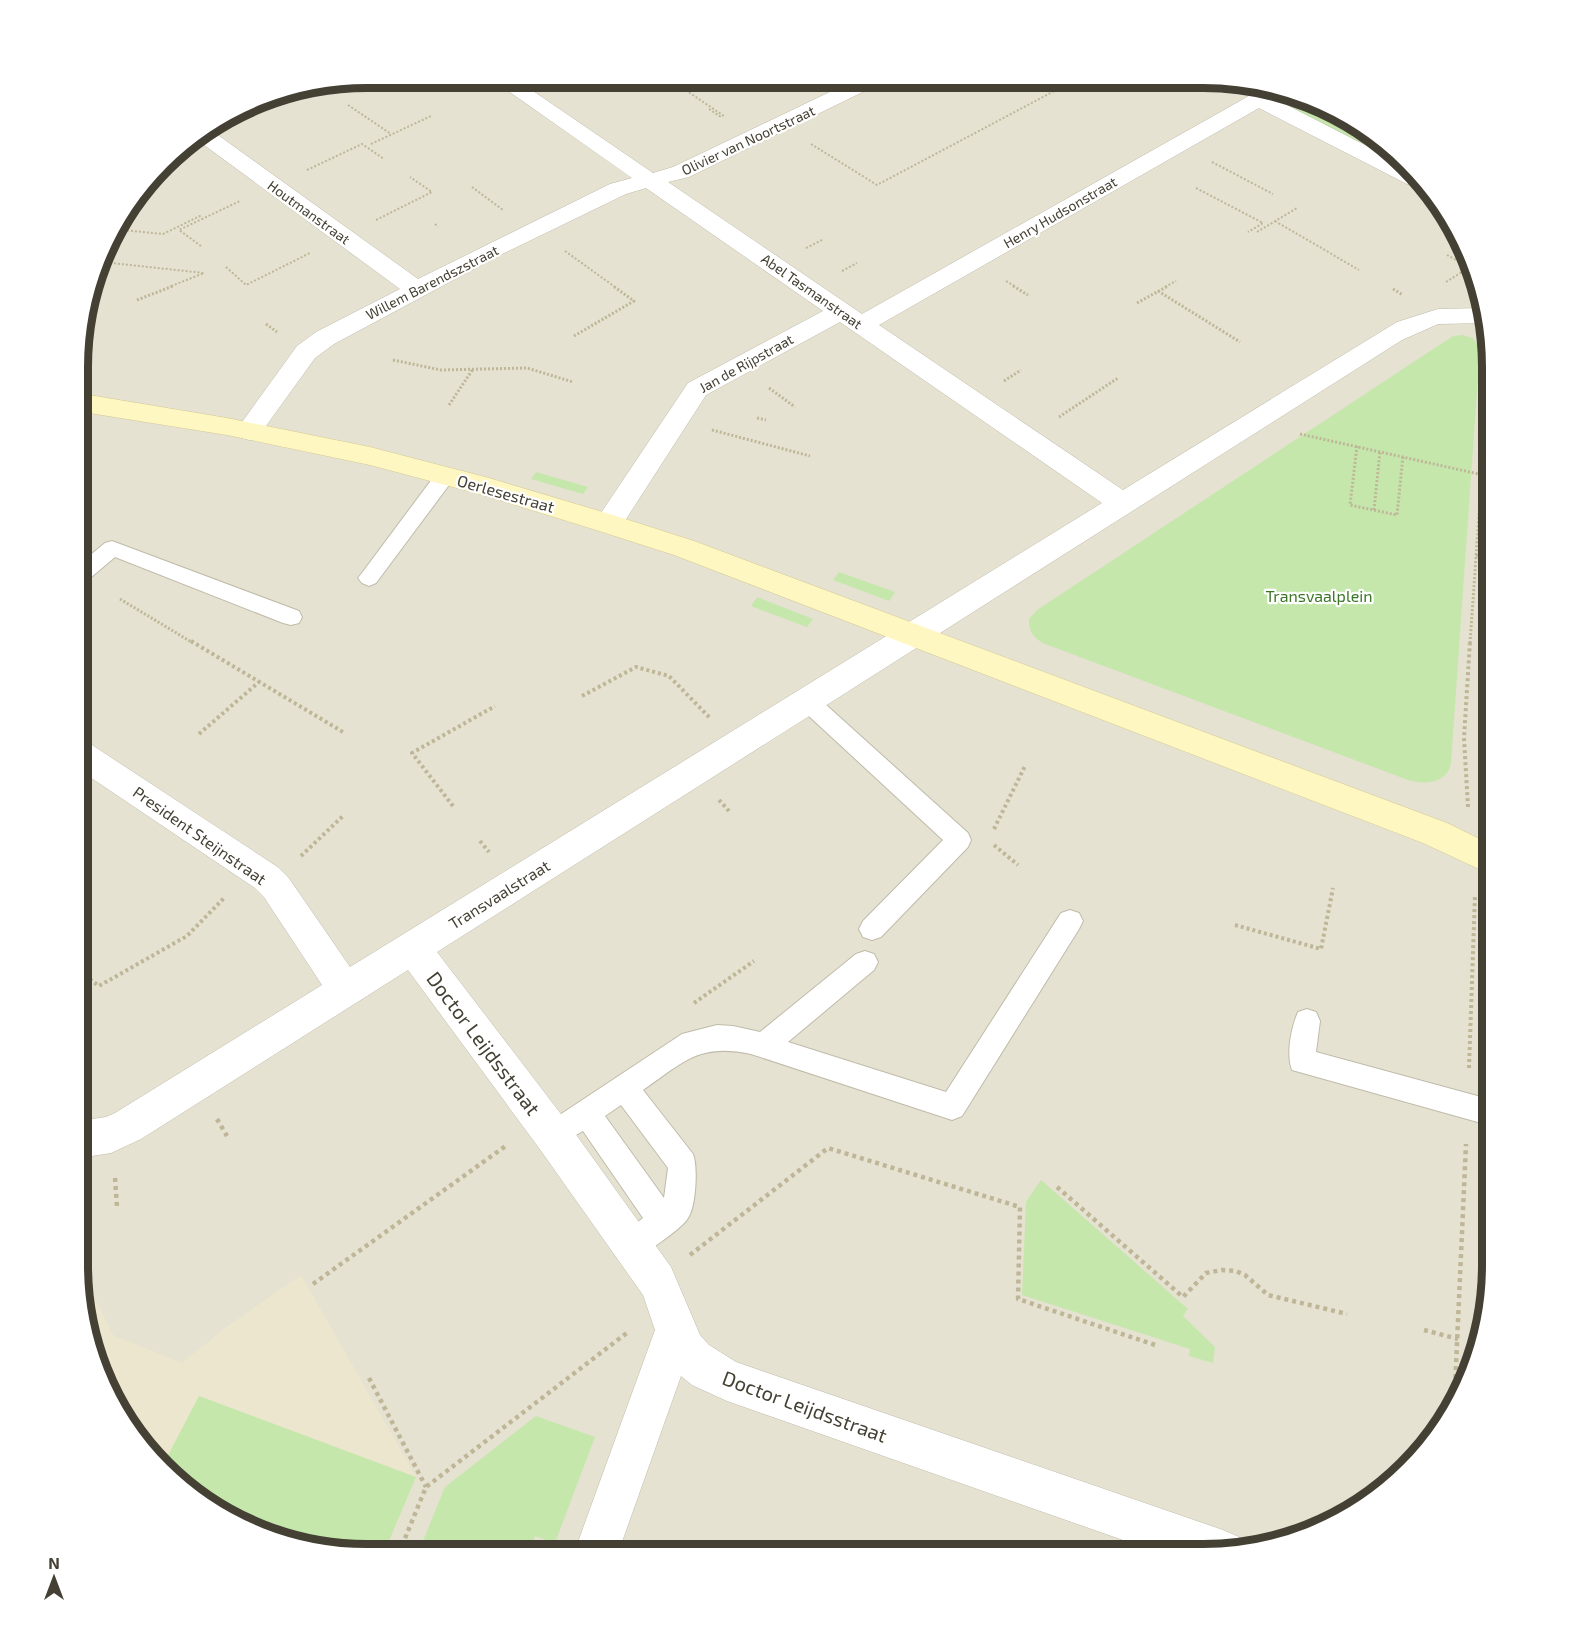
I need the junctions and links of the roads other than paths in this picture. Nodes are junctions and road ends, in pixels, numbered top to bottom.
1 (515, 88) edge
2 (856, 88) edge
3 (1265, 96) edge
4 (1268, 96) edge
5 (208, 138) edge
6 (1404, 173) edge
7 (652, 181) junction
8 (416, 289) junction
9 (1477, 316) edge
10 (851, 318) junction
11 (88, 404) edge
12 (249, 431) junction
13 (445, 476) junction
14 (1123, 504) junction
15 (609, 523) junction
16 (88, 568) edge
17 (369, 578) dead end
18 (291, 616) dead end
19 (915, 634) junction
20 (806, 700) junction
21 (88, 759) edge
22 (1482, 856) edge
23 (1070, 921) dead end
24 (872, 929) dead end
25 (413, 948) junction
26 (865, 962) dead end
27 (345, 990) junction
28 (1307, 1021) dead end
29 (763, 1046) junction
30 (624, 1088) junction
31 (1482, 1110) edge
32 (586, 1112) junction
33 (547, 1128) junction
34 (88, 1139) edge
35 (663, 1221) junction
36 (631, 1245) junction
37 (666, 1305) junction
38 (599, 1544) edge
39 (1197, 1544) edge

1 - 7 street, Abel Tasmanstraat
2 - 7 street, Olivier van Noortstraat
3 - 10 street, Henry Hudsonstraat
4 - 6 street
5 - 8 street, Houtmanstraat
7 - 8 street, Willem Barendszstraat
7 - 10 street, Abel Tasmanstraat
8 - 12 street, Willem Barendszstraat
9 - 14 street
10 - 14 street, Abel Tasmanstraat
10 - 15 street, Jan de Rijpstraat
11 - 12 street, Oerlesestraat
12 - 13 street, Oerlesestraat
13 - 15 street, Oerlesestraat
13 - 17 lane
14 - 19 street
15 - 19 street, Oerlesestraat
16 - 18 lane
19 - 20 street, Transvaalstraat
19 - 22 street
20 - 24 lane
20 - 25 street, Transvaalstraat
21 - 27 street, President Steijnstraat
23 - 29 lane
25 - 27 street, Transvaalstraat
25 - 33 street, Doctor Leijdsstraat
26 - 29 lane
27 - 34 street, Transvaalstraat
28 - 31 lane
29 - 30 lane
30 - 32 lane
30 - 35 lane
32 - 33 lane
32 - 35 lane
33 - 36 street, Doctor Leijdsstraat
35 - 36 lane
36 - 37 street, Doctor Leijdsstraat
37 - 38 street
37 - 39 street, Doctor Leijdsstraat

